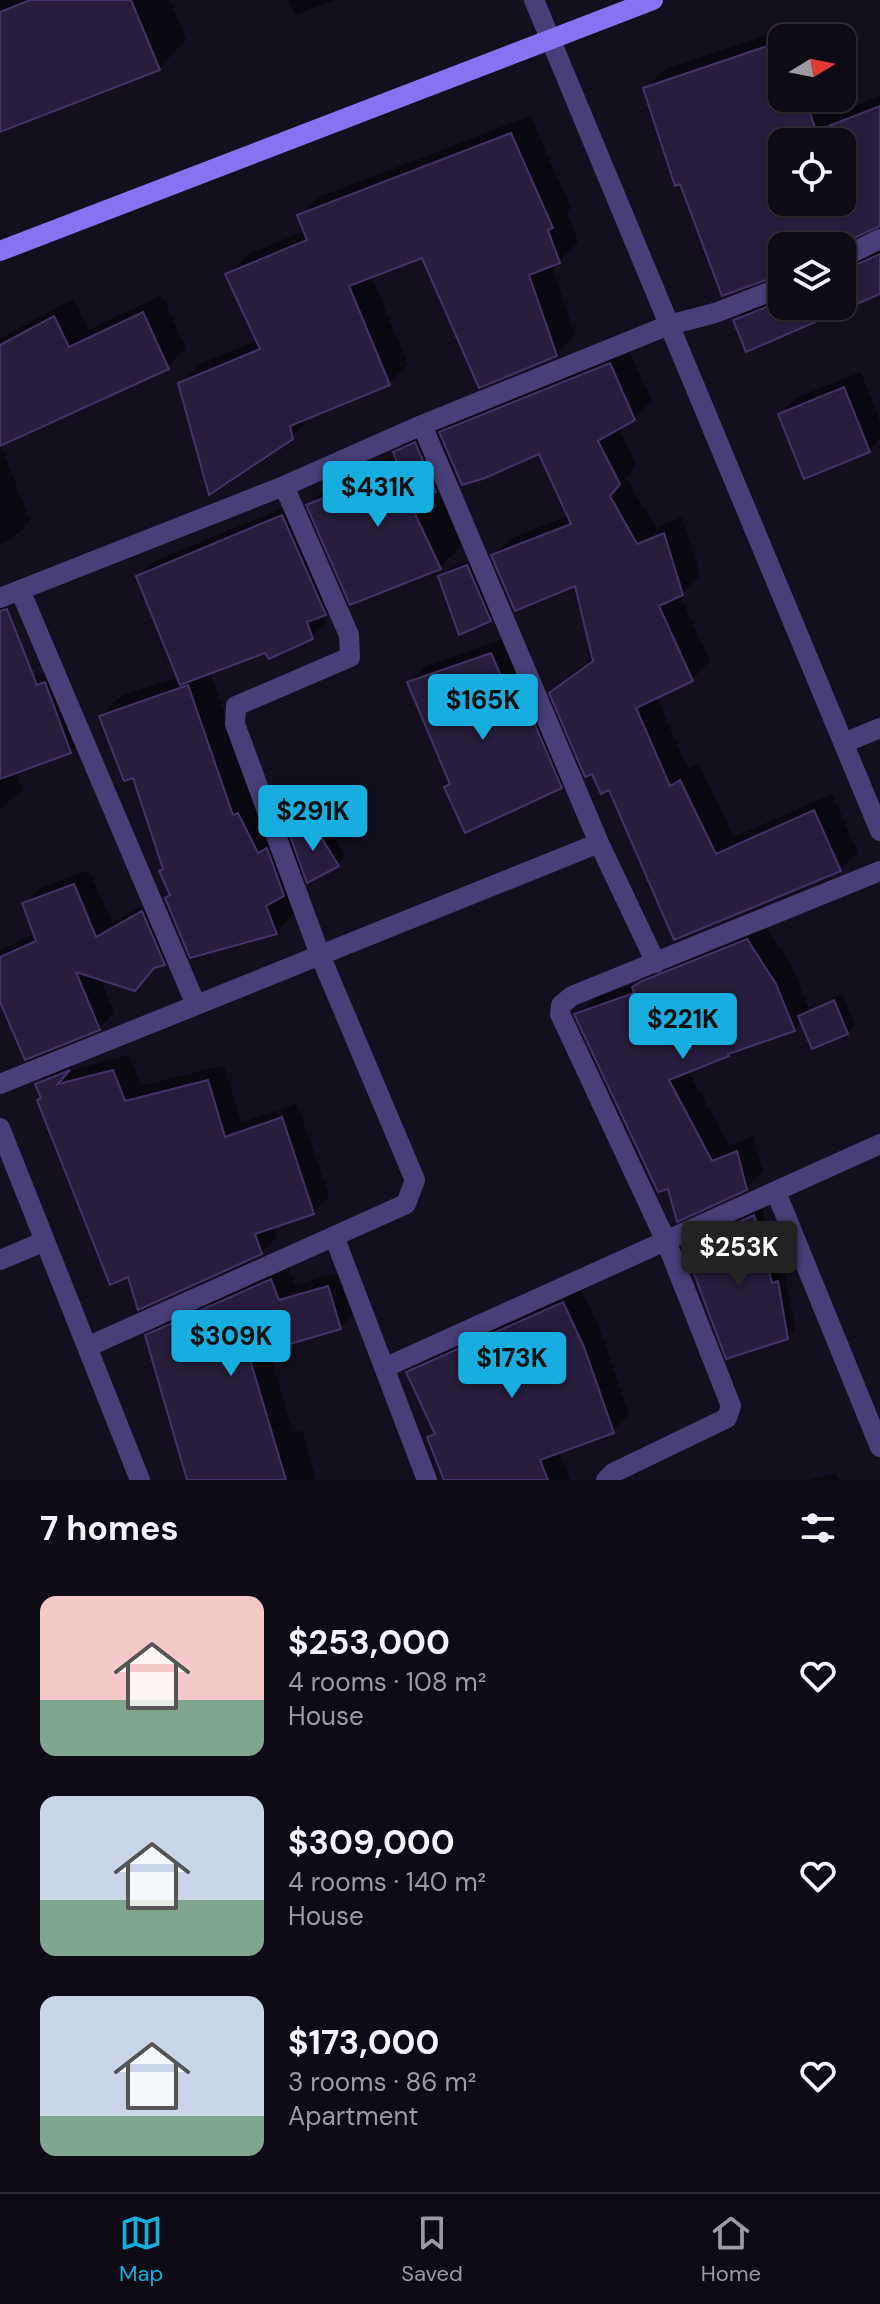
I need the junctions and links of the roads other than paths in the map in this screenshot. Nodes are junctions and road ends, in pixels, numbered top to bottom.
1 (534, 0) edge
2 (653, 0) edge
3 (551, 41) junction
4 (880, 239) edge
5 (0, 251) edge
6 (856, 251) edge
7 (768, 292) edge
8 (669, 325) junction
9 (422, 425) junction
10 (284, 486) junction
11 (20, 590) junction
12 (0, 598) edge
13 (880, 728) edge
14 (844, 743) junction
15 (880, 831) edge
16 (599, 843) junction
17 (880, 871) edge
18 (320, 955) junction
19 (656, 963) junction
20 (196, 1005) junction
21 (0, 1084) edge
22 (0, 1128) edge
23 (880, 1144) edge
24 (776, 1192) junction
25 (334, 1236) junction
26 (45, 1241) junction
27 (666, 1241) junction
28 (0, 1260) edge
29 (87, 1347) junction
30 (384, 1368) junction
31 (880, 1447) edge
32 (140, 1480) edge
33 (427, 1480) edge
34 (606, 1480) edge

1 - 3 street
2 - 3 street
3 - 5 street
3 - 8 street
4 - 6 street
7 - 8 street
8 - 9 street
8 - 14 street
9 - 10 street
9 - 16 street
10 - 11 street
10 - 18 street
11 - 12 street
11 - 20 street
13 - 14 street
14 - 15 street
16 - 18 street
16 - 19 street
17 - 19 street
18 - 20 street
18 - 25 street
19 - 27 street
20 - 21 street
22 - 26 street
23 - 24 street
24 - 27 street
24 - 31 street
25 - 29 street
25 - 30 street
26 - 28 street
26 - 29 street
27 - 30 street
27 - 34 street
29 - 32 street
30 - 33 street

